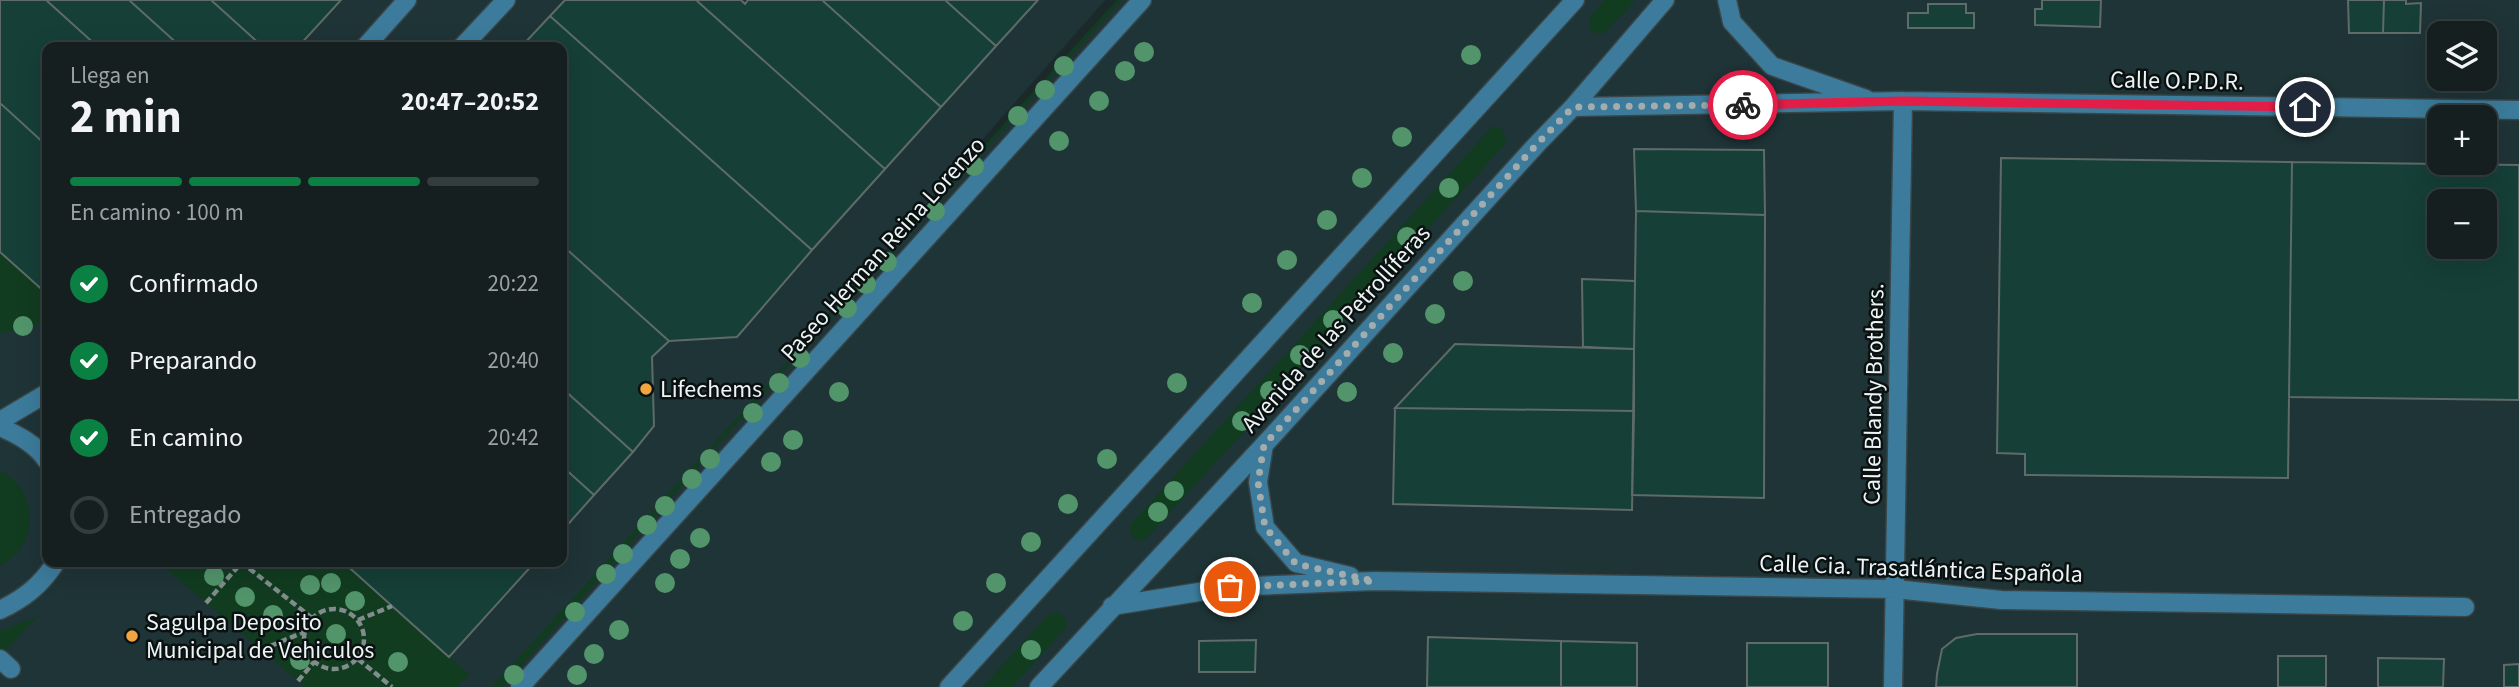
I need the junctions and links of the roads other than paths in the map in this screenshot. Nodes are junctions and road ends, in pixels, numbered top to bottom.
1 (407, 0) edge
2 (506, 0) edge
3 (1142, 0) edge
4 (1575, 0) edge
5 (1665, 0) edge
6 (1727, 0) edge
7 (369, 42) edge
8 (467, 42) edge
9 (1903, 101) junction
10 (1876, 102) junction
11 (1573, 107) junction
12 (2519, 110) edge
13 (42, 396) edge
14 (0, 421) edge
15 (0, 427) edge
16 (1264, 445) junction
17 (42, 453) edge
18 (53, 567) edge
19 (1374, 581) junction
20 (1895, 589) junction
21 (1112, 606) junction
22 (2465, 607) dead end
23 (0, 610) edge
24 (520, 687) edge
25 (949, 687) edge
26 (1039, 687) edge
27 (1893, 687) edge

1 - 7 street
2 - 8 street
3 - 24 street, Paseo Herman Reina Lorenzo
4 - 25 street, Avenida de las Petrollíferas
5 - 11 street, Avenida de las Petrollíferas
6 - 10 street, Calle O.P.D.R.
9 - 10 street, Calle O.P.D.R.
9 - 12 street, Calle O.P.D.R.
9 - 20 street, Calle Blandy Brothers.
10 - 11 street, Calle O.P.D.R.
11 - 16 street, Avenida de las Petrollíferas
13 - 14 street
15 - 17 street
16 - 19 street, Calle Cia. Trasatlántica Española
16 - 21 street, Avenida de las Petrollíferas
18 - 23 street
19 - 20 street, Calle Cia. Trasatlántica Española
19 - 21 street, Calle Cia. Trasatlántica Española
20 - 22 street, Calle Cia. Trasatlántica Española
20 - 27 street, Calle Blandy Brothers.
21 - 26 street, Avenida de las Petrollíferas

